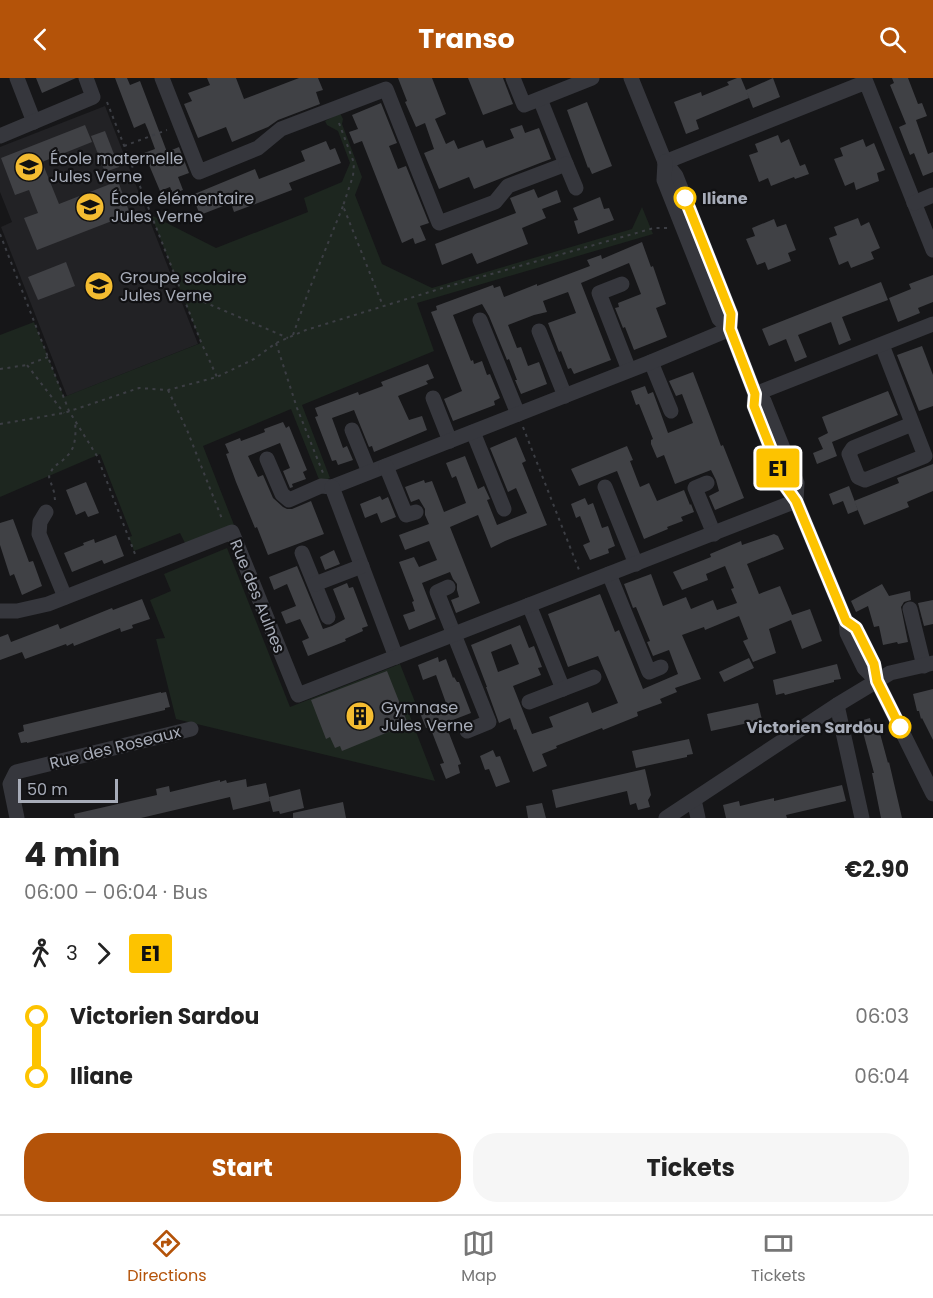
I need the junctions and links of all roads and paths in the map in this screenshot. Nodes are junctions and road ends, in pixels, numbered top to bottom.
1 (17, 78) edge
2 (86, 78) edge
3 (162, 78) edge
4 (513, 78) edge
5 (592, 78) edge
6 (631, 78) edge
7 (866, 80) edge
8 (93, 97) junction
9 (540, 99) junction
10 (334, 109) junction
11 (34, 122) junction
12 (181, 125) junction
13 (0, 136) edge
14 (124, 146) junction
15 (665, 162) junction
16 (566, 164) junction
17 (576, 188) dead end
18 (933, 195) edge
19 (914, 202) junction
20 (343, 206) junction
21 (682, 226) junction
22 (0, 234) edge
23 (933, 250) edge
24 (622, 284) dead end
25 (182, 293) junction
26 (383, 307) junction
27 (480, 320) dead end
28 (933, 324) edge
29 (730, 329) junction
30 (539, 331) dead end
31 (292, 336) junction
32 (288, 338) junction
33 (276, 343) junction
34 (882, 345) junction
35 (48, 357) junction
36 (651, 362) junction
37 (27, 366) junction
38 (0, 369) edge
39 (629, 370) junction
40 (217, 377) junction
41 (168, 390) junction
42 (755, 394) junction
43 (565, 396) junction
44 (433, 398) dead end
45 (69, 411) junction
46 (670, 411) dead end
47 (64, 413) junction
48 (518, 414) junction
49 (74, 419) junction
50 (0, 424) edge
51 (912, 424) junction
52 (352, 430) dead end
53 (473, 432) junction
54 (450, 441) junction
55 (267, 459) dead end
56 (386, 466) junction
57 (369, 472) junction
58 (707, 483) dead end
59 (330, 487) junction
60 (605, 487) dead end
61 (796, 501) junction
62 (504, 509) dead end
63 (46, 512) joint
64 (416, 512) dead end
65 (228, 533) junction
66 (714, 534) junction
67 (302, 553) dead end
68 (636, 564) junction
69 (362, 566) junction
70 (141, 567) junction
71 (609, 574) junction
72 (315, 584) junction
73 (584, 584) junction
74 (448, 587) dead end
75 (65, 597) junction
76 (529, 605) junction
77 (910, 609) dead end
78 (0, 610) edge
79 (328, 617) dead end
80 (454, 635) junction
81 (396, 657) junction
82 (928, 665) edge
83 (661, 667) dead end
84 (594, 677) dead end
85 (877, 681) junction
86 (563, 689) junction
87 (529, 702) dead end
88 (837, 705) junction
89 (191, 729) dead end
90 (466, 731) dead end
91 (933, 794) edge
92 (694, 800) junction
93 (17, 818) edge
94 (666, 818) edge
95 (698, 818) edge
96 (862, 818) edge

1 - 11 street
2 - 8 street
3 - 12 street
4 - 9 street
5 - 9 street
6 - 15 street
7 - 15 street
7 - 19 street
8 - 11 street
8 - 14 path
9 - 16 street
10 - 12 street
10 - 16 street
10 - 20 path
11 - 13 street
12 - 14 path
14 - 25 path
15 - 21 street
15 - 29 street
16 - 17 street
18 - 19 street
19 - 23 street
20 - 26 path
20 - 31 path
21 - 26 path
21 - 29 street
22 - 35 path
24 - 39 street
25 - 32 path
25 - 40 path
26 - 31 path
27 - 48 street
28 - 34 street
29 - 36 street
29 - 42 street
30 - 43 street
31 - 32 path
32 - 33 path
33 - 40 path
33 - 59 path
34 - 42 street
34 - 51 street
35 - 37 path
35 - 45 path
36 - 39 street
36 - 46 street
37 - 38 path
37 - 47 path
39 - 43 street
40 - 41 path
41 - 45 path
41 - 65 path
42 - 61 street
43 - 48 street
44 - 54 street
45 - 47 path
45 - 49 path
47 - 50 path
48 - 53 street
48 - 73 path
49 - 63 path
49 - 70 path
51 - 51 street
52 - 57 street
53 - 54 street
53 - 62 street
54 - 56 street
55 - 59 street
56 - 57 street
56 - 64 street
57 - 59 street
58 - 66 street
59 - 69 street
60 - 68 street
61 - 66 street
61 - 85 street
63 - 75 street
65 - 70 street, Rue des Aulnes
65 - 81 street, Rue des Aulnes
66 - 68 street
67 - 72 street
68 - 71 street
69 - 72 street
69 - 81 street
70 - 75 street, Rue des Aulnes
71 - 73 street
71 - 83 street
72 - 79 street
73 - 76 street
74 - 80 street
75 - 78 street, Rue des Aulnes
76 - 80 street
76 - 86 street
77 - 82 street
80 - 81 street
80 - 90 street
82 - 85 street
84 - 86 street
85 - 88 street
85 - 91 street
86 - 87 street
88 - 92 street
88 - 96 street
89 - 93 street, Rue des Roseaux
92 - 94 street
92 - 95 street

